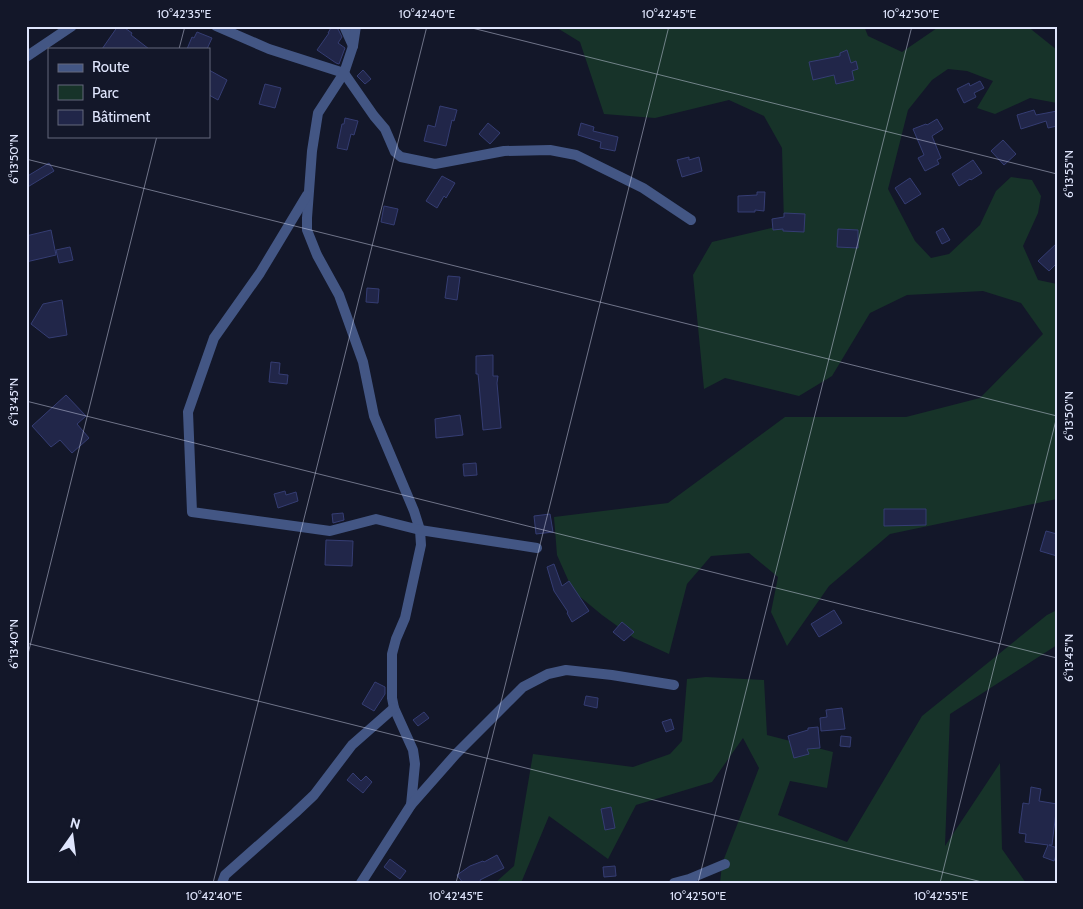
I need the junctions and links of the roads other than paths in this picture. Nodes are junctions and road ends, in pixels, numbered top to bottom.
1 (72, 26) edge
2 (216, 26) edge
3 (344, 26) edge
4 (356, 26) edge
5 (353, 46) junction
6 (26, 57) edge
7 (344, 73) junction
8 (310, 191) junction
9 (691, 220) dead end
10 (420, 530) junction
11 (536, 548) dead end
12 (674, 685) dead end
13 (394, 708) junction
14 (411, 805) junction
15 (726, 864) dead end
16 (222, 883) edge
17 (361, 883) edge
18 (674, 883) edge

1 - 6 street
2 - 7 street
3 - 5 street
4 - 5 street
5 - 7 street
7 - 8 street
7 - 9 street
8 - 10 street
8 - 10 street
10 - 11 street
10 - 13 street
12 - 14 street
13 - 14 street
13 - 16 street
14 - 17 street
15 - 18 street

